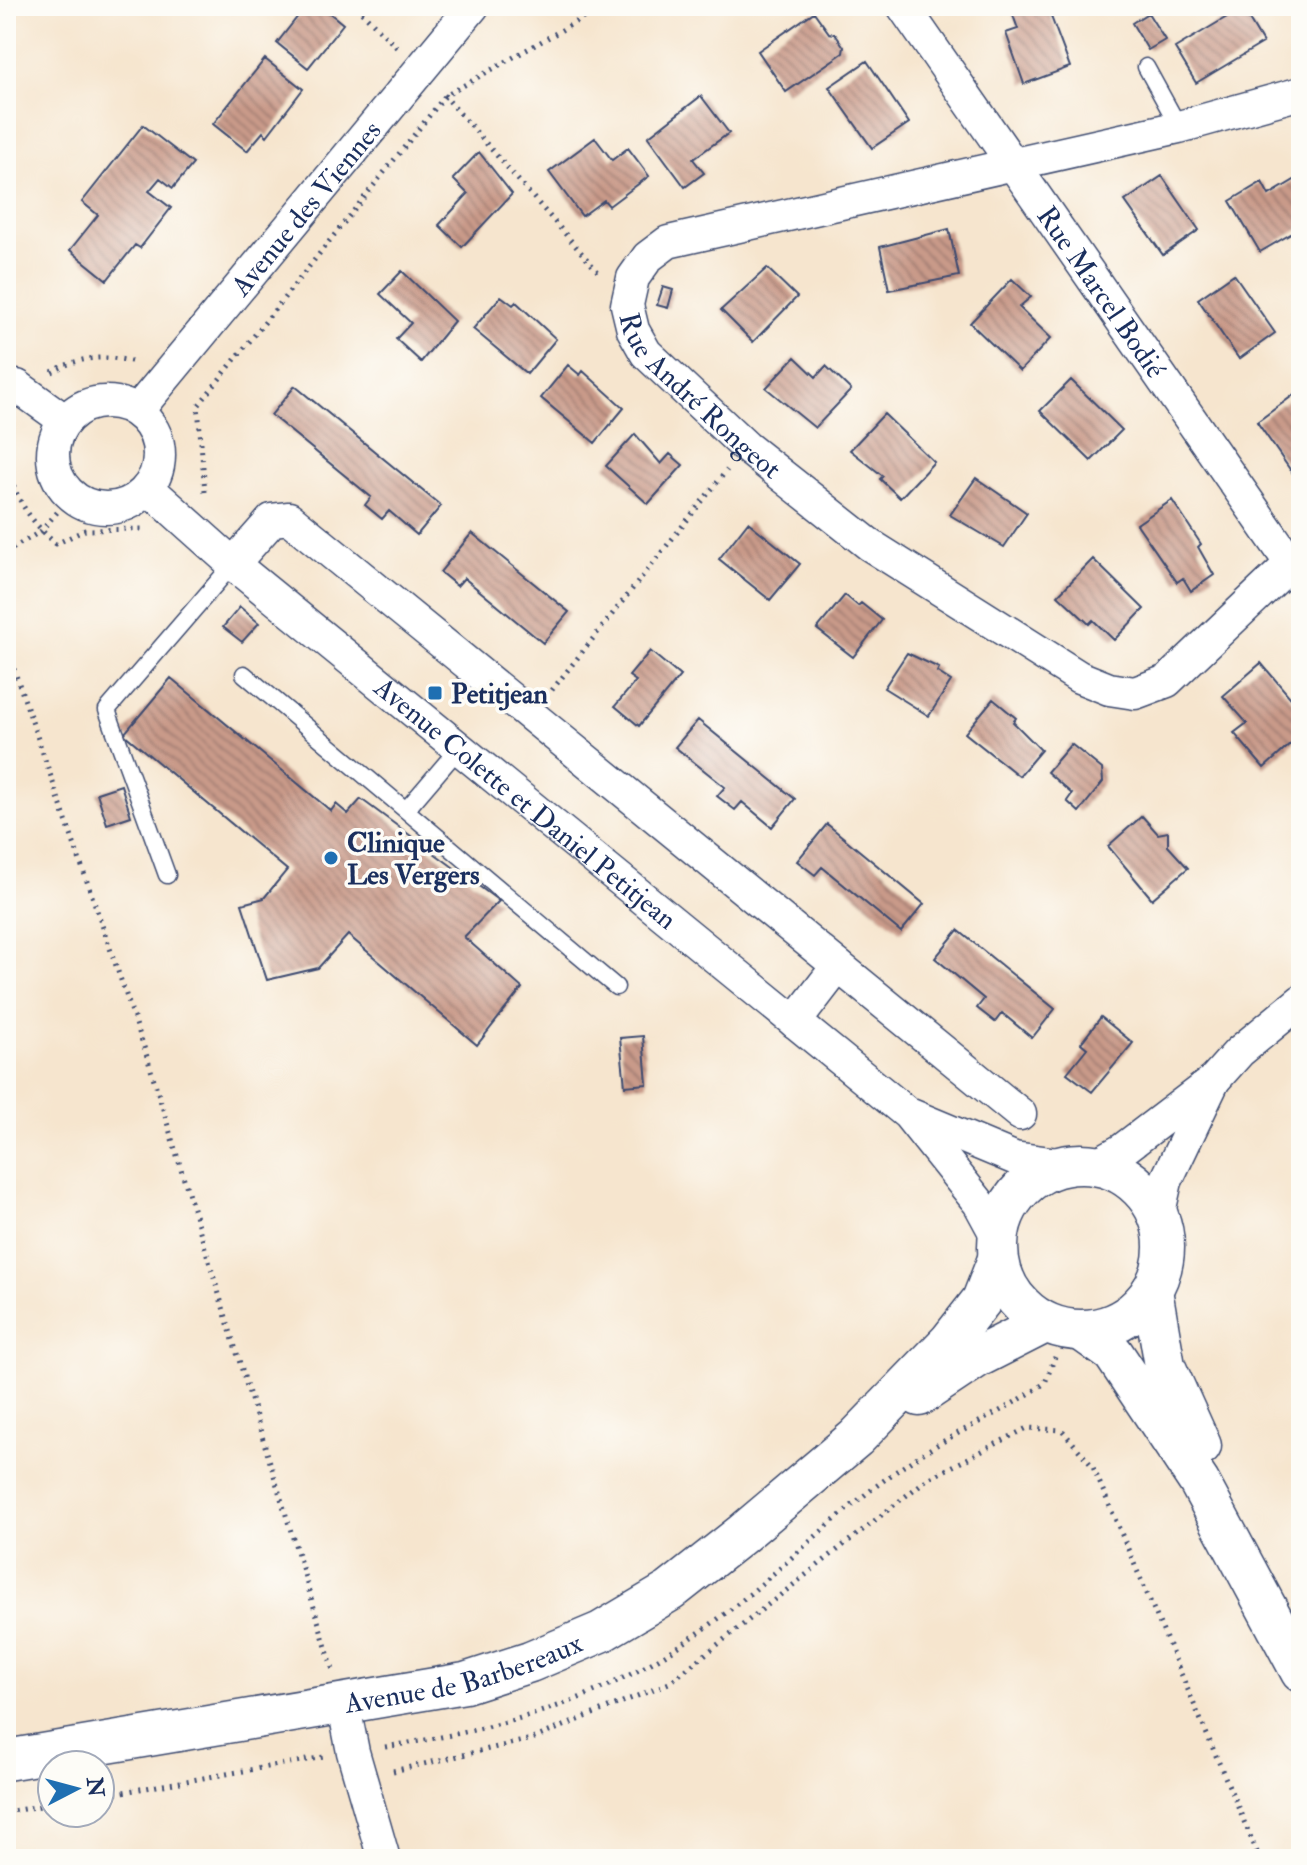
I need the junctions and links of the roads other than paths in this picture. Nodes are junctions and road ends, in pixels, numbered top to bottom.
1 (473, 6) edge
2 (903, 6) edge
3 (1146, 67) dead end
4 (1301, 93) edge
5 (1179, 127) junction
6 (1013, 165) junction
7 (22, 390) road end
8 (137, 411) junction
9 (64, 420) junction
10 (148, 488) junction
11 (233, 564) junction
12 (1298, 565) edge
13 (244, 674) dead end
14 (459, 748) junction
15 (406, 810) junction
16 (167, 875) dead end
17 (838, 966) junction
18 (616, 987) dead end
19 (1301, 1001) edge
20 (795, 1022) junction
21 (1214, 1080) junction
22 (908, 1114) junction
23 (1020, 1114) dead end
24 (1079, 1166) junction
25 (1158, 1217) junction
26 (998, 1249) junction
27 (1152, 1290) junction
28 (1064, 1327) junction
29 (856, 1438) junction
30 (1301, 1633) edge
31 (1301, 1672) edge
32 (343, 1702) junction
33 (6, 1760) edge
34 (384, 1859) edge

1 - 8 street, Avenue des Viennes
2 - 6 street, Rue Marcel Bodié
3 - 5 lane
4 - 5 street, Rue André Rongeot
5 - 6 street, Rue André Rongeot
6 - 12 street, Rue Marcel Bodié
6 - 12 street, Rue André Rongeot
7 - 9 street
8 - 9 street
8 - 10 street
9 - 10 street
10 - 11 street, Avenue Colette et Daniel Petitjean
11 - 14 street, Avenue Colette et Daniel Petitjean
11 - 16 lane
11 - 17 street
13 - 15 lane
14 - 15 lane
14 - 20 street, Avenue Colette et Daniel Petitjean
15 - 18 lane
17 - 20 street
17 - 23 street
19 - 21 street
20 - 22 street, Avenue Colette et Daniel Petitjean
21 - 24 street
21 - 25 street
22 - 24 street, Avenue Colette et Daniel Petitjean
22 - 26 street, Avenue Colette et Daniel Petitjean
24 - 25 street
24 - 26 street
25 - 27 street
26 - 28 street
26 - 29 street, Avenue de Barbereaux
27 - 28 street
27 - 30 street
28 - 29 street, Avenue de Barbereaux
28 - 31 street
29 - 32 street, Avenue de Barbereaux
32 - 33 street, Avenue de Barbereaux
32 - 34 street

